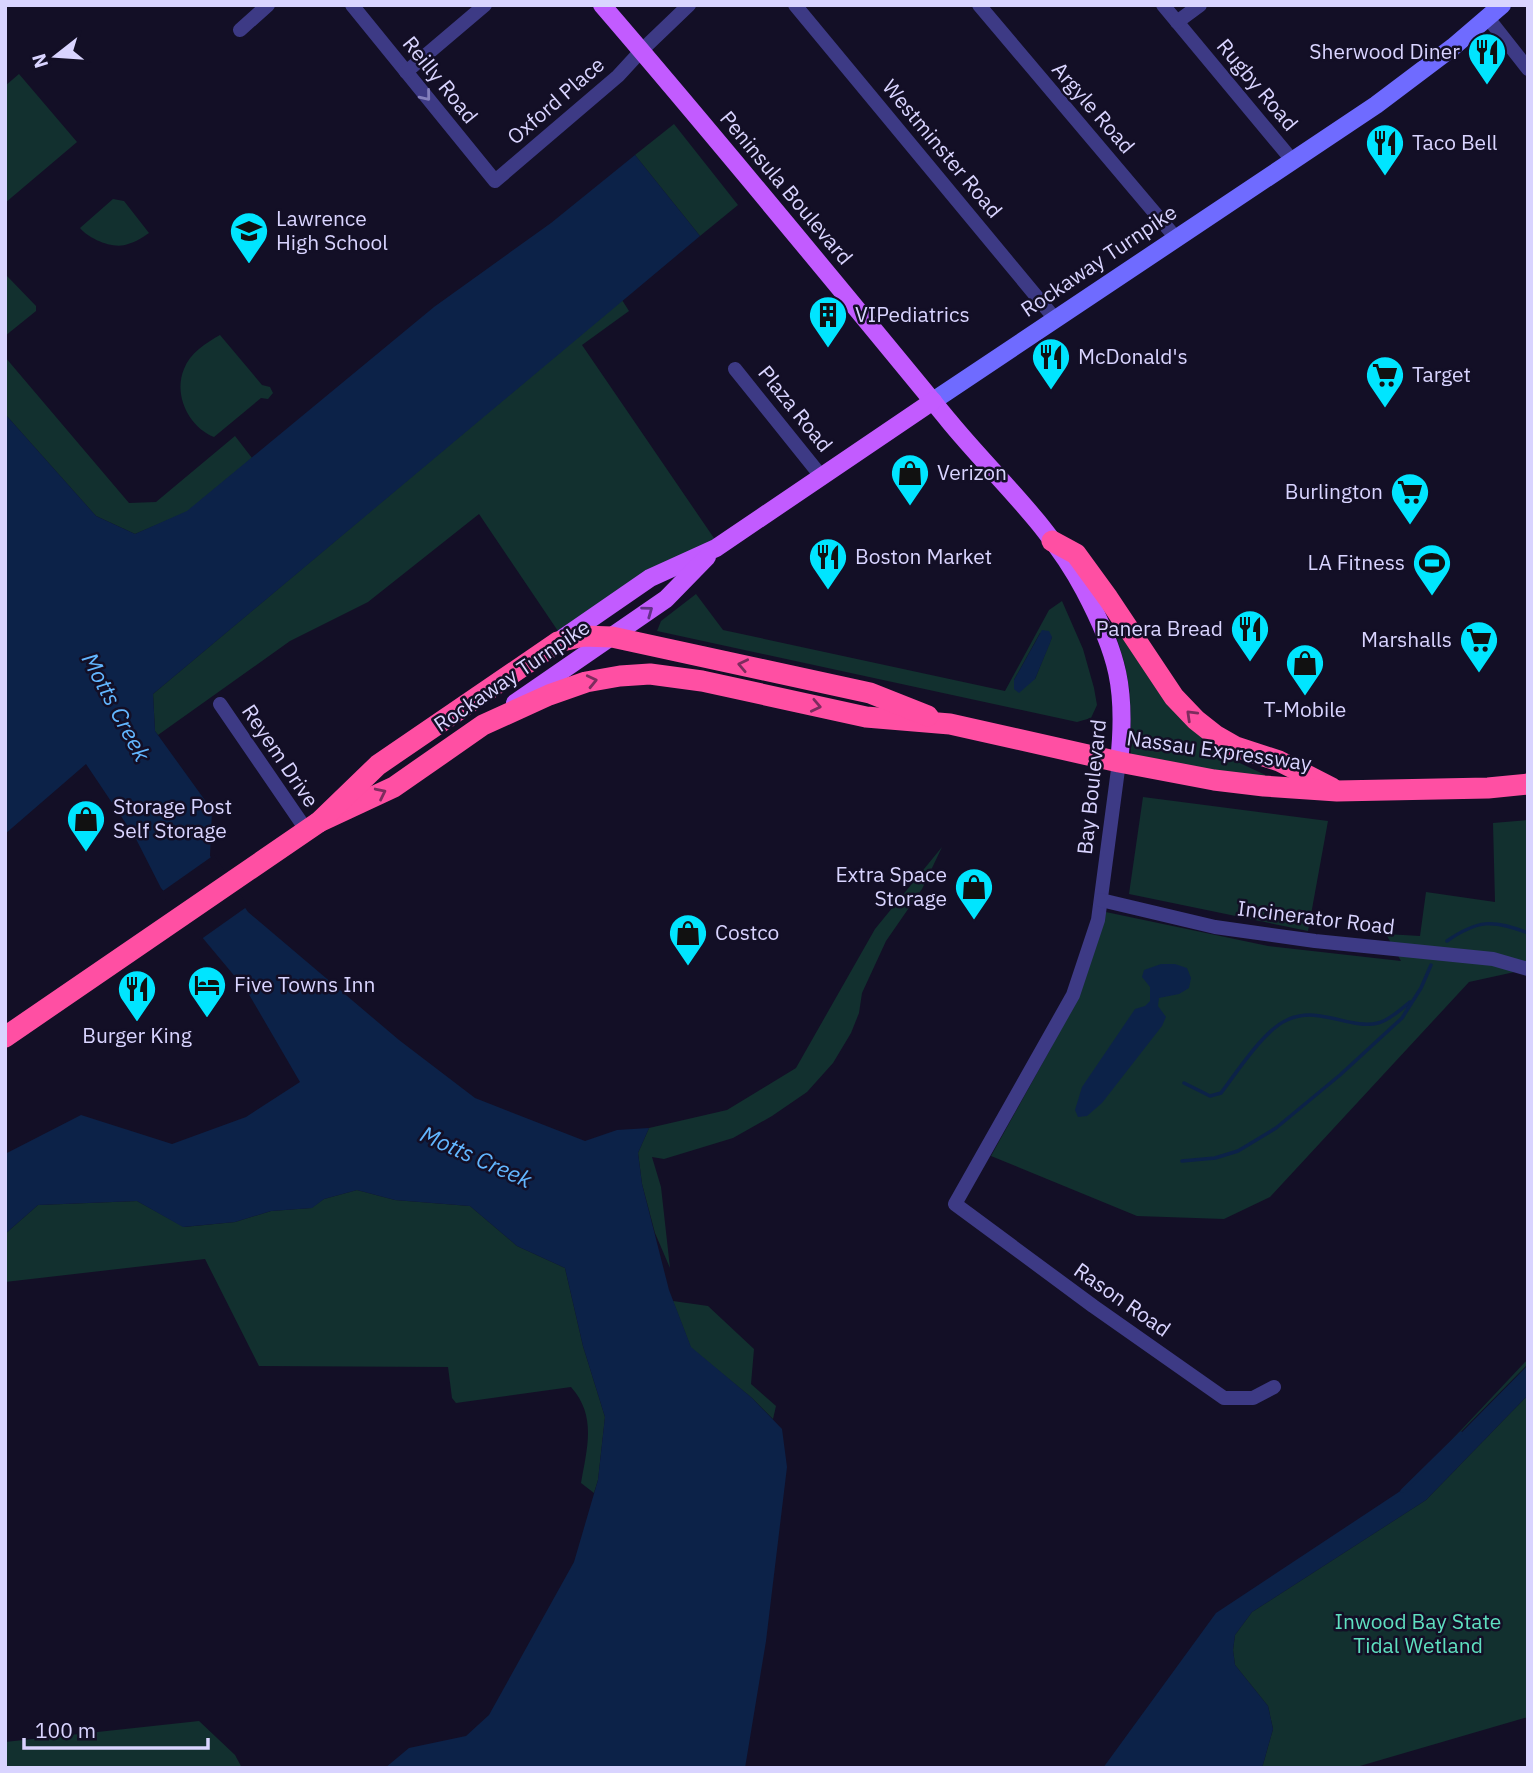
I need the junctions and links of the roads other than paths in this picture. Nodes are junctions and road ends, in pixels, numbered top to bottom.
1 (268, 5) edge
2 (352, 5) edge
3 (485, 5) edge
4 (603, 5) edge
5 (689, 5) edge
6 (795, 5) edge
7 (979, 5) edge
8 (1163, 5) edge
9 (1200, 5) edge
10 (1502, 5) edge
11 (1488, 18) junction
12 (1177, 22) junction
13 (240, 30) dead end
14 (641, 51) junction
15 (412, 67) junction
16 (1528, 69) edge
17 (1292, 160) junction
18 (495, 181) joint
19 (1176, 238) junction
20 (1056, 320) junction
21 (735, 369) dead end
22 (933, 401) junction
23 (821, 476) junction
24 (1052, 541) junction
25 (716, 548) junction
26 (612, 637) junction
27 (558, 642) junction
28 (220, 705) dead end
29 (950, 724) junction
30 (484, 725) junction
31 (1119, 762) junction
32 (1528, 784) edge
33 (1337, 791) junction
34 (313, 827) junction
35 (1101, 900) junction
36 (1528, 970) edge
37 (5, 1037) edge
38 (955, 1204) joint
39 (1274, 1387) dead end

1 - 13 street
2 - 15 street, Reilly Road
3 - 15 street
4 - 14 main road, Peninsula Boulevard
5 - 14 street, Oxford Place
6 - 20 street, Westminster Road
7 - 19 street, Argyle Road
8 - 12 street, Rugby Road
9 - 12 street
10 - 11 main road, Rockaway Turnpike
11 - 16 street
11 - 17 main road, Rockaway Turnpike
12 - 17 street, Rugby Road
14 - 18 street, Oxford Place
14 - 22 main road, Peninsula Boulevard
15 -> 18 street, Reilly Road
17 - 19 main road, Rockaway Turnpike
19 - 20 main road, Rockaway Turnpike
20 - 22 main road, Rockaway Turnpike
21 - 23 street, Plaza Road
22 - 23 main road, Rockaway Turnpike
22 - 24 main road, Bay Boulevard
23 - 25 main road, Rockaway Turnpike
24 - 31 main road, Bay Boulevard
33 -> 24 highway
26 -> 25 main road, Rockaway Turnpike
25 - 27 main road, Rockaway Turnpike
26 - 27 highway, Nassau Expressway
29 -> 26 highway, Nassau Expressway
26 - 30 main road, Rockaway Turnpike
27 - 34 highway, Rockaway Turnpike
28 - 34 street, Reyem Drive
30 -> 29 highway, Nassau Expressway
29 - 31 highway, Nassau Expressway
34 -> 30 highway, Rockaway Turnpike
31 - 33 highway, Nassau Expressway
31 - 35 street, Bay Boulevard
32 - 33 highway, Nassau Expressway
34 - 37 highway, Rockaway Turnpike
35 - 36 street, Incinerator Road
35 - 38 street, Bay Boulevard
38 - 39 street, Rason Road

